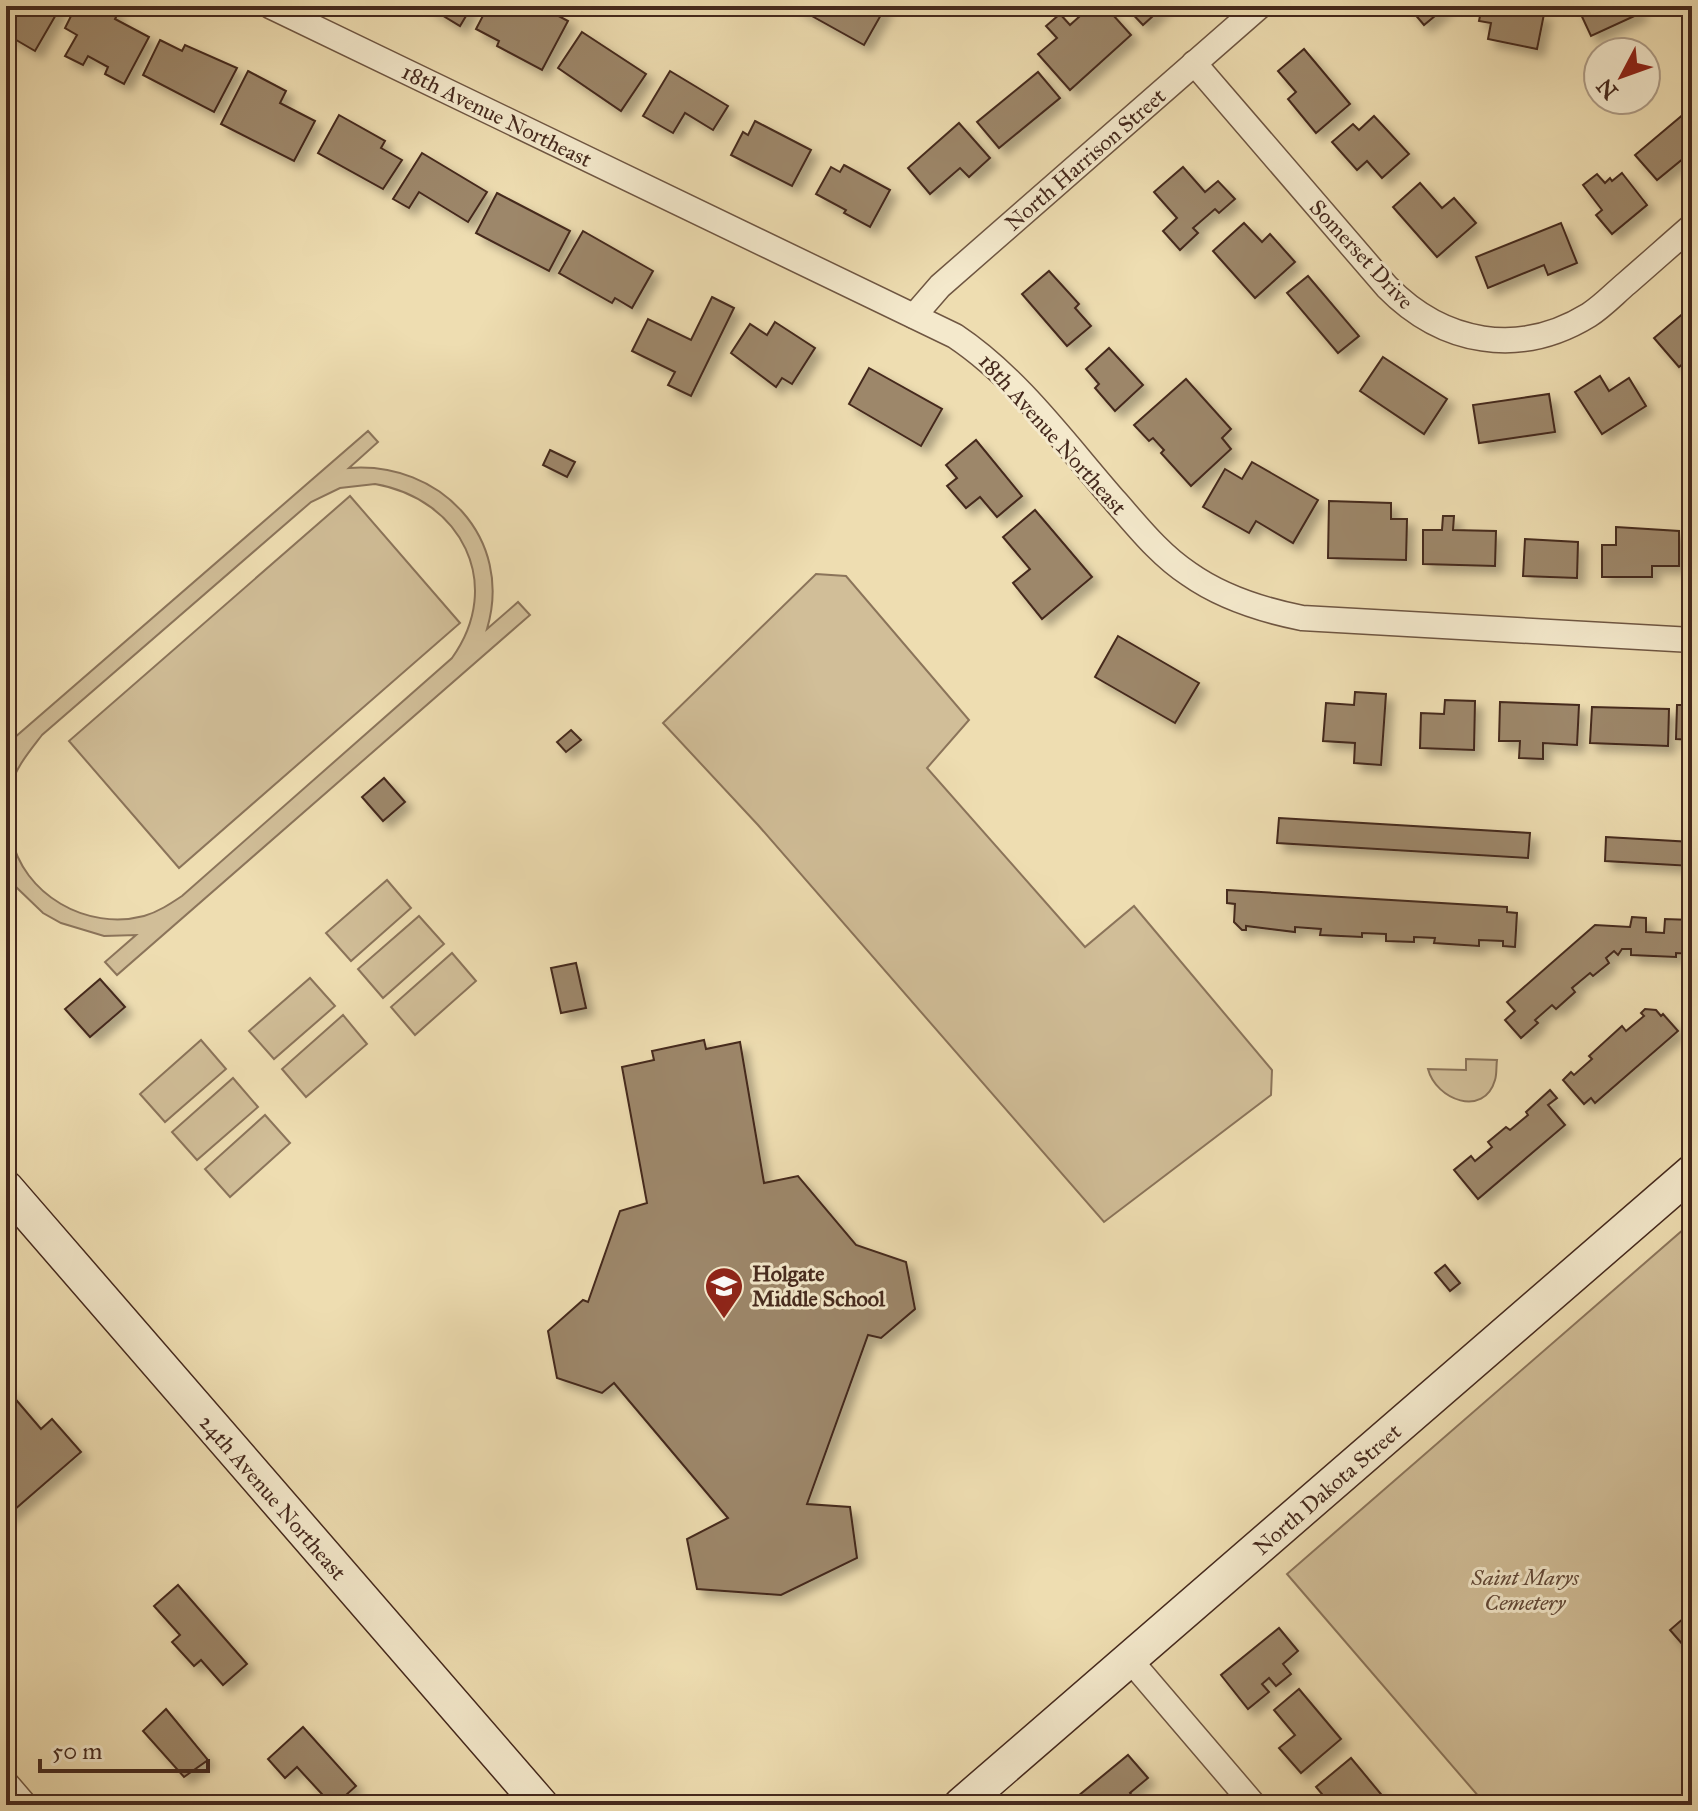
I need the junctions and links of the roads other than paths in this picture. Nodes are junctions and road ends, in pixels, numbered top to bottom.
1 (270, 6) edge
2 (1260, 6) edge
3 (1194, 63) junction
4 (1692, 226) edge
5 (914, 316) junction
6 (1692, 640) edge
7 (1692, 1172) edge
8 (6, 1188) edge
9 (1130, 1660) junction
10 (6, 1783) edge
11 (25, 1805) edge
12 (541, 1805) edge
13 (961, 1805) edge
14 (1254, 1805) edge

1 - 5 street, 18th Avenue Northeast
2 - 3 street, North Harrison Street
3 - 4 street, Somerset Drive
3 - 5 street, North Harrison Street
5 - 6 street, 18th Avenue Northeast
7 - 9 street, North Dakota Street
8 - 12 street, 24th Avenue Northeast
9 - 13 street, North Dakota Street
9 - 14 street
10 - 11 street

